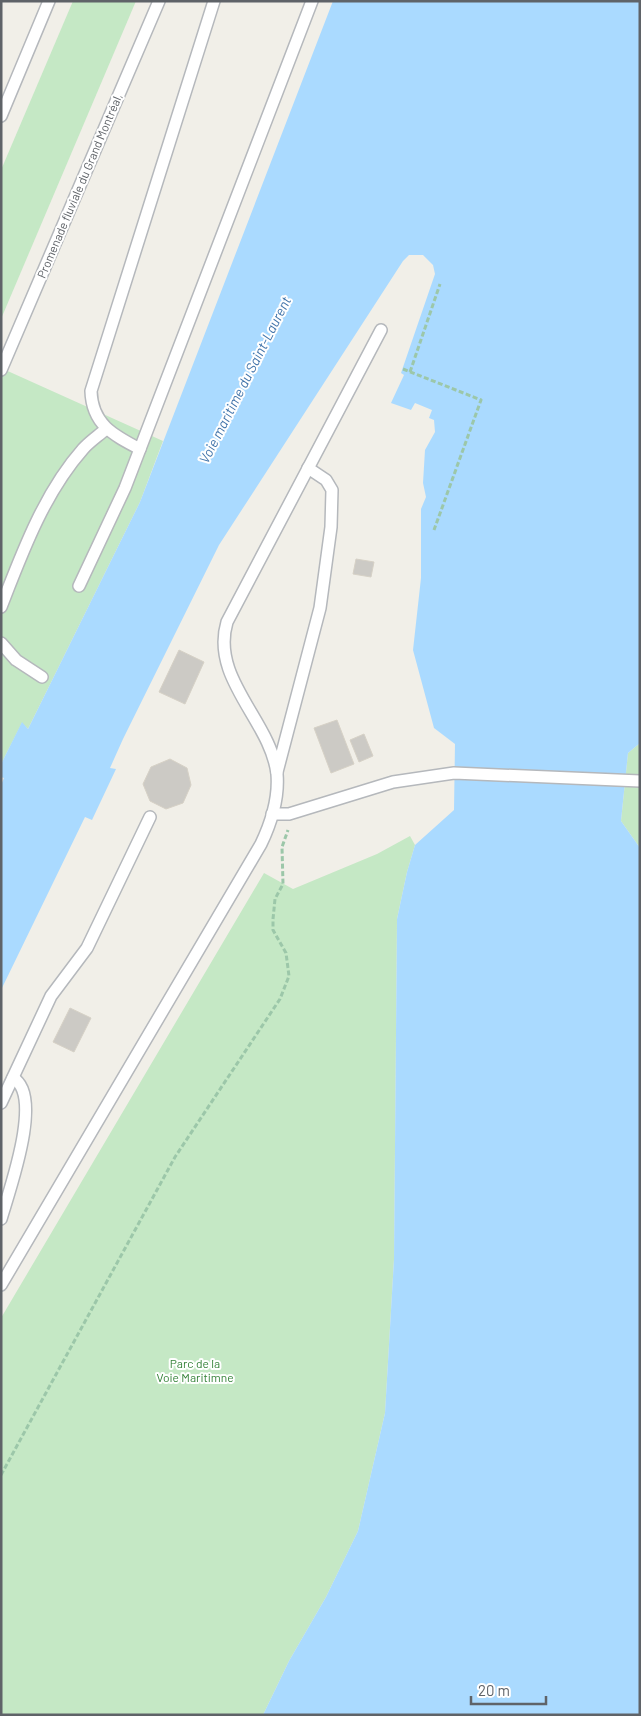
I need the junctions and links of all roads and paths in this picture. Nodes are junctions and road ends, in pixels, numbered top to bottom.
1 (49, 1) edge
2 (159, 1) edge
3 (214, 1) edge
4 (312, 1) edge
5 (1, 116) edge
6 (440, 284) dead end
7 (381, 330) dead end
8 (403, 369) dead end
9 (1, 370) edge
10 (410, 372) junction
11 (106, 429) junction
12 (140, 449) junction
13 (308, 468) junction
14 (434, 530) dead end
15 (79, 586) dead end
16 (1, 607) edge
17 (1, 643) edge
18 (42, 677) dead end
19 (277, 774) junction
20 (640, 781) edge
21 (292, 813) junction
22 (272, 814) junction
23 (150, 817) dead end
24 (13, 1078) junction
25 (1, 1103) edge
26 (1, 1219) edge
27 (1, 1285) edge
28 (1, 1475) edge

1 - 5 lane
2 - 9 lane, Promenade fluviale du Grand Montréal,
3 - 11 lane
4 - 12 lane
6 - 10 path
7 - 13 lane
8 - 10 path
10 - 14 path
11 - 12 lane
11 - 16 lane
12 - 15 lane
13 - 19 lane
13 - 19 lane
17 - 18 lane
19 - 22 lane
20 - 21 lane
21 - 22 lane
21 - 28 path
22 - 27 lane
23 - 24 lane
24 - 25 lane
24 - 26 lane

